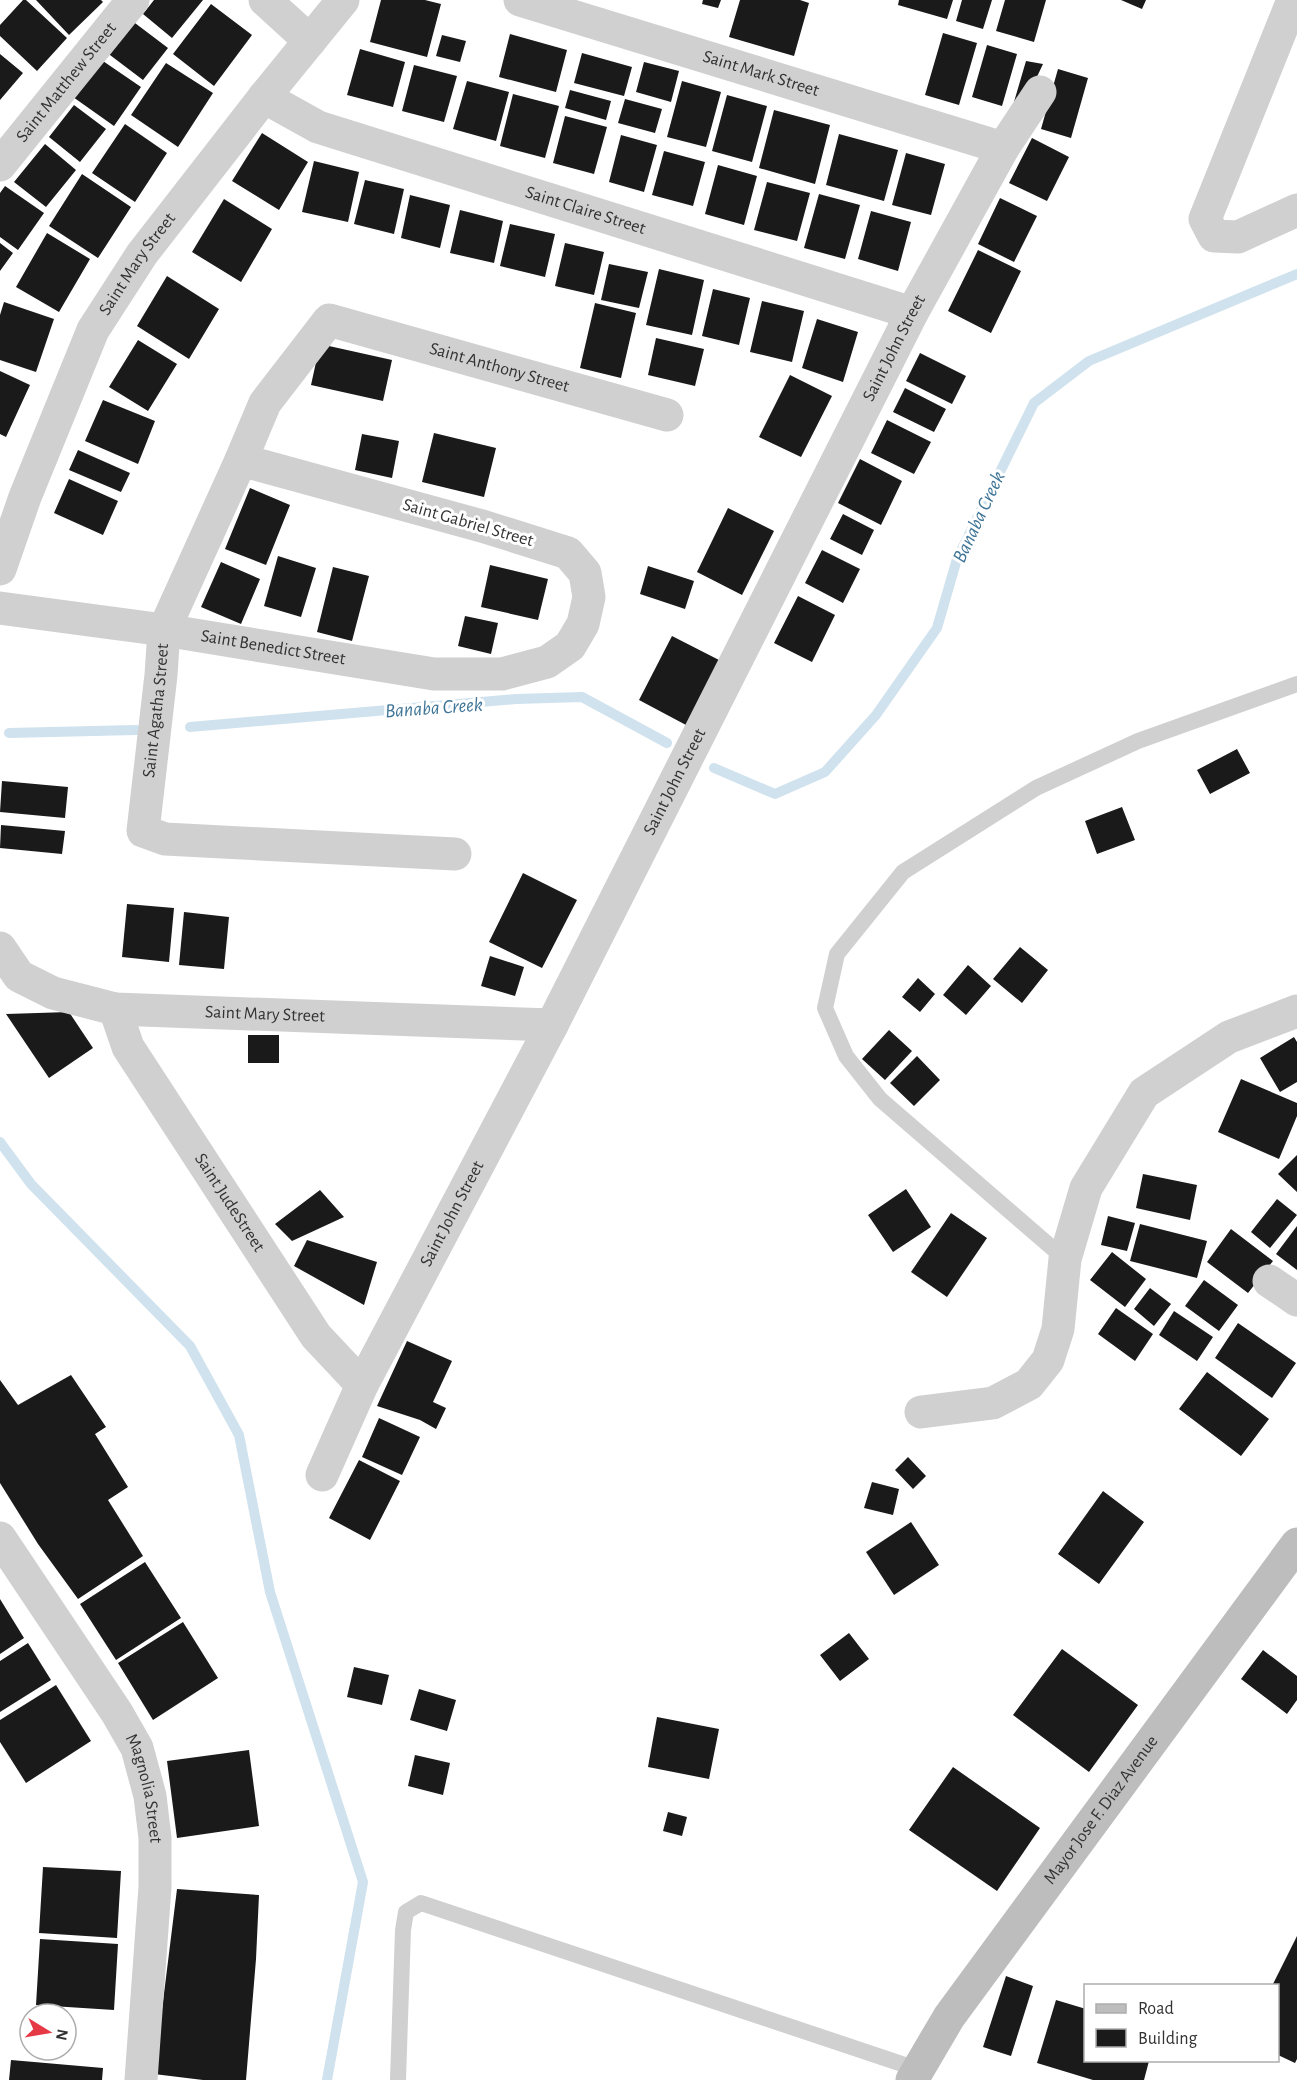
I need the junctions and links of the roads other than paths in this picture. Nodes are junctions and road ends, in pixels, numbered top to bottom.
1 (132, 0) edge
2 (265, 0) edge
3 (343, 0) edge
4 (520, 0) edge
5 (1293, 0) edge
6 (310, 41) junction
7 (1040, 92) dead end
8 (264, 97) junction
9 (1003, 148) junction
10 (0, 165) edge
11 (1297, 210) edge
12 (912, 313) junction
13 (329, 320) joint
14 (667, 415) dead end
15 (241, 460) junction
16 (0, 569) edge
17 (0, 608) edge
18 (164, 630) junction
19 (547, 662) joint
20 (1297, 684) edge
21 (455, 854) dead end
22 (0, 948) edge
23 (115, 1009) junction
24 (1297, 1011) edge
25 (552, 1025) junction
26 (1065, 1259) junction
27 (1269, 1281) dead end
28 (1297, 1300) edge
29 (362, 1385) junction
30 (921, 1412) dead end
31 (322, 1475) dead end
32 (0, 1538) edge
33 (1297, 1544) edge
34 (916, 2076) edge
35 (141, 2080) edge
36 (398, 2080) edge

1 - 10 street, Saint Matthew Street
2 - 6 street
3 - 6 street, Saint Mary Street
4 - 9 street, Saint Mark Street
5 - 11 street
6 - 8 street, Saint Mary Street
7 - 9 street, Saint John Street
8 - 12 street, Saint Claire Street
8 - 16 street, Saint Mary Street
9 - 12 street, Saint John Street
12 - 25 street, Saint John Street
13 - 14 street, Saint Anthony Street
13 - 15 street, Saint Agatha Street
15 - 18 street, Saint Agatha Street
15 - 19 street, Saint Gabriel Street
17 - 18 street, Saint Benedict Street
18 - 19 street, Saint Benedict Street
18 - 21 street, Saint Agatha Street
20 - 26 lane
22 - 23 street, Saint Mary Street
23 - 25 street, Saint Mary Street
23 - 29 street, Saint JudeStreet
24 - 26 street
25 - 29 street, Saint John Street
26 - 30 street
27 - 28 street
29 - 31 street, Saint John Street
32 - 35 street, Magnolia Street
33 - 34 main road, Mayor Jose F. Diaz Avenue
34 - 36 lane

